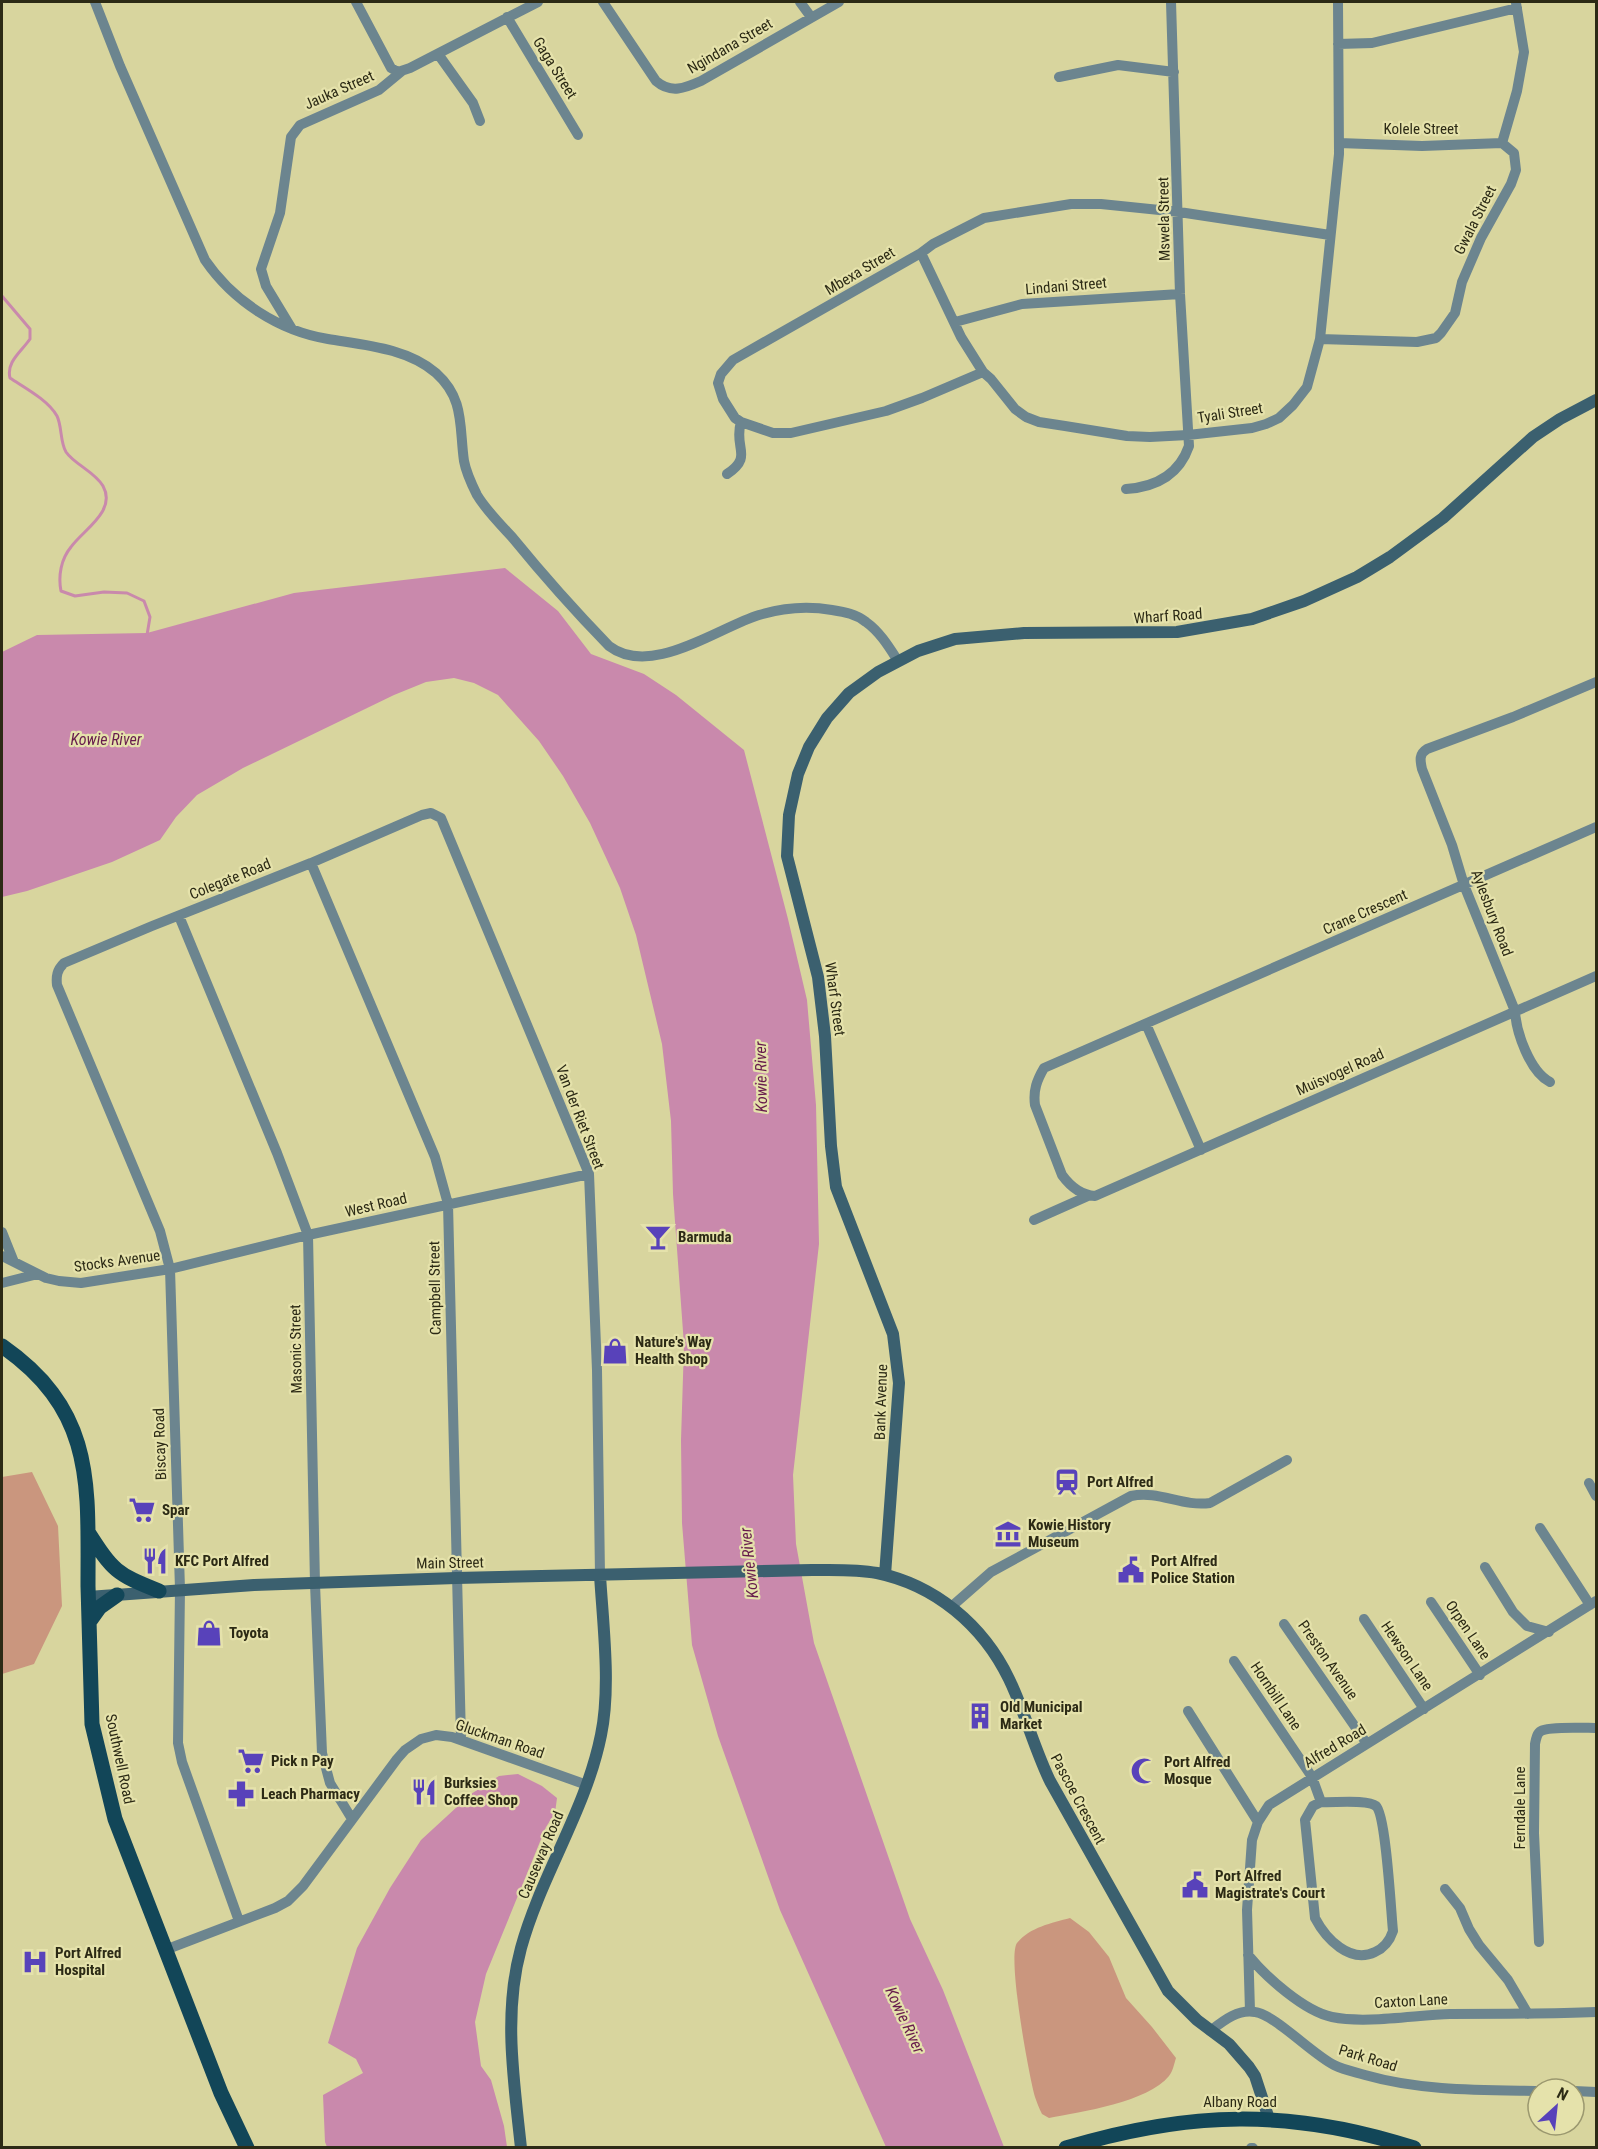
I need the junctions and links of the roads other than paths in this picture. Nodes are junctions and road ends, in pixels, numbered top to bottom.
1 (95, 2) edge
2 (356, 2) edge
3 (538, 2) edge
4 (603, 2) edge
5 (800, 2) edge
6 (839, 2) edge
7 (1171, 2) edge
8 (1338, 2) edge
9 (1516, 4) edge
10 (811, 16) junction
11 (507, 17) junction
12 (1338, 44) junction
13 (438, 54) junction
14 (402, 71) junction
15 (1174, 72) junction
16 (1059, 77) dead end
17 (480, 121) dead end
18 (578, 135) dead end
19 (1339, 143) junction
20 (1502, 143) junction
21 (1179, 212) junction
22 (1330, 235) junction
23 (921, 254) junction
24 (1180, 294) junction
25 (955, 322) junction
26 (292, 329) junction
27 (1320, 339) junction
28 (983, 372) junction
29 (1596, 399) edge
30 (741, 422) junction
31 (1188, 435) junction
32 (727, 474) dead end
33 (1126, 489) dead end
34 (898, 661) junction
35 (1596, 682) edge
36 (422, 814) joint
37 (1596, 828) edge
38 (787, 838) joint
39 (311, 863) junction
40 (1464, 885) junction
41 (179, 916) junction
42 (1596, 976) edge
43 (56, 977) joint
44 (1515, 1011) junction
45 (1146, 1024) junction
46 (1550, 1082) dead end
47 (1201, 1150) junction
48 (834, 1168) joint
49 (589, 1174) junction
50 (1091, 1196) junction
51 (448, 1204) junction
52 (1034, 1220) dead end
53 (2, 1232) edge
54 (308, 1235) junction
55 (2, 1256) edge
56 (14, 1262) junction
57 (170, 1269) junction
58 (38, 1274) junction
59 (2, 1283) edge
60 (2, 1346) edge
61 (1287, 1460) dead end
62 (1588, 1483) dead end
63 (1596, 1496) edge
64 (1540, 1528) dead end
65 (88, 1532) junction
66 (1485, 1567) dead end
67 (812, 1570) joint
68 (600, 1575) junction
69 (885, 1575) junction
70 (456, 1578) junction
71 (315, 1584) junction
72 (180, 1589) junction
73 (159, 1591) junction
74 (117, 1595) junction
75 (88, 1597) junction
76 (1431, 1602) dead end
77 (1593, 1603) edge
78 (951, 1607) junction
79 (1364, 1619) dead end
80 (90, 1622) junction
81 (1284, 1624) dead end
82 (1549, 1632) junction
83 (1234, 1661) dead end
84 (1480, 1675) junction
85 (1424, 1709) junction
86 (1188, 1710) dead end
87 (1596, 1728) edge
88 (461, 1739) junction
89 (1367, 1744) junction
90 (1312, 1777) junction
91 (587, 1785) junction
92 (365, 1802) junction
93 (1321, 1802) junction
94 (342, 1803) junction
95 (352, 1819) junction
96 (1258, 1822) junction
97 (1445, 1889) dead end
98 (239, 1921) junction
99 (1539, 1942) dead end
100 (165, 1950) junction
101 (1248, 1955) junction
102 (1250, 2011) junction
103 (1596, 2012) edge
104 (1528, 2014) junction
105 (1210, 2031) junction
106 (1526, 2091) edge
107 (1269, 2119) junction
108 (247, 2148) edge
109 (521, 2148) edge
110 (1065, 2148) edge
111 (1414, 2148) edge

1 - 26 street
2 - 14 street, Jauka Street
3 - 11 street, Jauka Street
4 - 10 street, Ngindana Street
5 - 10 street
6 - 10 street, Ngindana Street
7 - 15 street, Mswela Street
8 - 12 street, Tyali Street
9 - 12 street
9 - 20 street
11 - 13 street, Jauka Street
11 - 18 street, Gaga Street
12 - 19 street, Tyali Street
13 - 14 street, Jauka Street
13 - 17 street
14 - 26 street, Jauka Street
15 - 16 street
15 - 21 street, Mswela Street
19 - 20 street, Kolele Street
19 - 22 street, Tyali Street
20 - 27 street, Gwala Street
21 - 22 street, Mbexa Street
21 - 23 street, Mbexa Street
21 - 24 street, Mswela Street
22 - 27 street, Tyali Street
23 - 25 street, Tyali Street
23 - 30 street, Mbexa Street
24 - 25 street, Lindani Street
24 - 31 street, Mswela Street
25 - 28 street, Tyali Street
26 - 34 street
27 - 31 street, Tyali Street
28 - 30 street
28 - 31 street, Tyali Street
29 - 34 street, Wharf Road
30 - 32 street
31 - 33 street
34 - 38 street, Wharf Road
35 - 40 street, Aylesbury Road
36 - 39 street, Colegate Road
36 - 49 street, Van der Riet Street
37 - 40 street, Crane Crescent
38 - 48 street, Wharf Street
39 - 41 street, Colegate Road
39 - 51 street, Campbell Street
40 - 44 street, Aylesbury Road
40 - 45 street, Crane Crescent
41 - 43 street, Colegate Road
41 - 54 street, Masonic Street
42 - 44 street, Muisvogel Road
43 - 57 street, Biscay Road
44 - 46 street, Aylesbury Road
44 - 47 street, Muisvogel Road
45 - 47 street
45 - 50 street, Crane Crescent
47 - 50 street, Muisvogel Road
48 - 69 street, Bank Avenue
49 - 51 street, West Road
49 - 68 street, Van der Riet Street
50 - 52 street, Muisvogel Road
51 - 54 street, West Road
51 - 70 street, Campbell Street
53 - 56 street
54 - 57 street, West Road
54 - 71 street, Masonic Street
55 - 56 street, Stocks Avenue
56 - 58 street, Stocks Avenue
57 - 58 street, Stocks Avenue
57 - 72 street, Biscay Road
58 - 59 street
60 - 65 main road, Southwell Road
61 - 78 street
62 - 63 street
64 - 77 street
65 - 73 main road
65 - 75 main road, Southwell Road
66 - 82 street
67 - 68 street, Main Street
67 - 69 street, Pascoe Crescent
68 - 70 street, Main Street
68 - 91 street, Causeway Road
69 - 78 street, Pascoe Crescent
70 - 71 street, Main Street
70 - 88 street, Campbell Street
71 - 72 street, Main Street
71 - 94 street, Masonic Street
72 - 73 street, Main Street
72 - 98 street, Biscay Road
73 - 74 street, Main Street
74 - 75 street, Main Street
74 - 80 main road
75 - 80 main road, Southwell Road
76 - 84 street, Orpen Lane
77 - 82 street, Alfred Road
78 - 105 street, Pascoe Crescent
79 - 85 street, Hewson Lane
80 - 100 main road, Southwell Road
81 - 89 street, Preston Avenue
82 - 84 street, Alfred Road
83 - 90 street, Hornbill Lane
84 - 85 street, Alfred Road
85 - 89 street, Alfred Road
86 - 96 street
87 - 99 street, Ferndale Lane
88 - 91 street, Gluckman Road
88 - 92 street, Gluckman Road
89 - 90 street, Alfred Road
90 - 93 street, Hornbill Lane
90 - 96 street, Alfred Road
91 - 109 street, Causeway Road
92 - 94 street
92 - 95 street, Gluckman Road
93 - 93 street
94 - 95 street, Masonic Street
95 - 98 street, Gluckman Road
96 - 101 street, Alfred Road
97 - 104 street
98 - 100 street, Gluckman Road
100 - 108 main road, Southwell Road
101 - 102 street, Alfred Road
101 - 104 street, Caxton Lane
102 - 105 street
102 - 106 street, Park Road
103 - 104 street, Caxton Lane
105 - 107 street, Pascoe Crescent
107 - 110 main road, Albany Road
107 - 111 main road, Albany Road

